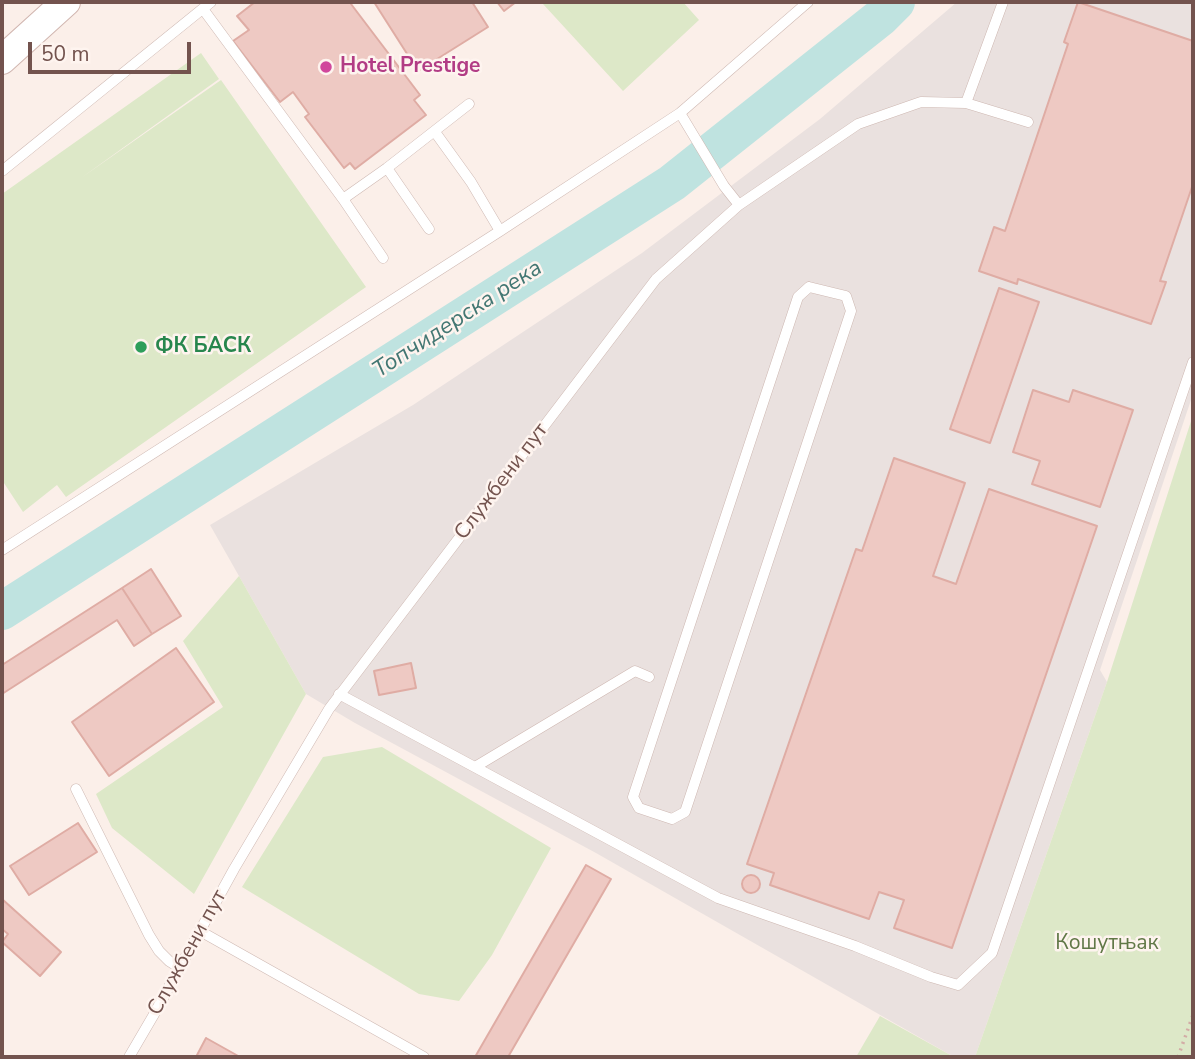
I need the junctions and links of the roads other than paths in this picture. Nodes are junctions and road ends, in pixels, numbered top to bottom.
1 (66, 2) edge
2 (808, 2) edge
3 (1003, 2) edge
4 (207, 5) edge
5 (2, 60) edge
6 (966, 103) junction
7 (468, 104) dead end
8 (680, 113) junction
9 (1028, 122) dead end
10 (435, 132) junction
11 (387, 168) junction
12 (2, 171) edge
13 (343, 200) junction
14 (739, 205) junction
15 (429, 229) dead end
16 (500, 231) junction
17 (383, 258) dead end
18 (1193, 362) edge
19 (2, 550) edge
20 (649, 677) dead end
21 (339, 694) junction
22 (721, 699) joint
23 (475, 766) junction
24 (76, 789) dead end
25 (200, 931) junction
26 (180, 968) junction
27 (129, 1057) edge
28 (424, 1057) edge

1 - 5 main road
2 - 8 lane
3 - 6 lane
4 - 12 lane
4 - 13 lane
6 - 9 lane, Службени пут
6 - 14 lane, Службени пут
7 - 10 lane
8 - 14 lane
8 - 16 lane
10 - 11 lane
10 - 16 lane
11 - 13 lane
11 - 15 lane
13 - 17 lane
14 - 21 lane, Службени пут
16 - 19 lane
18 - 23 lane
20 - 23 lane
21 - 23 lane
21 - 25 lane, Службени пут
22 - 22 lane
24 - 26 lane
25 - 26 lane, Службени пут
25 - 28 lane
26 - 27 lane, Службени пут

